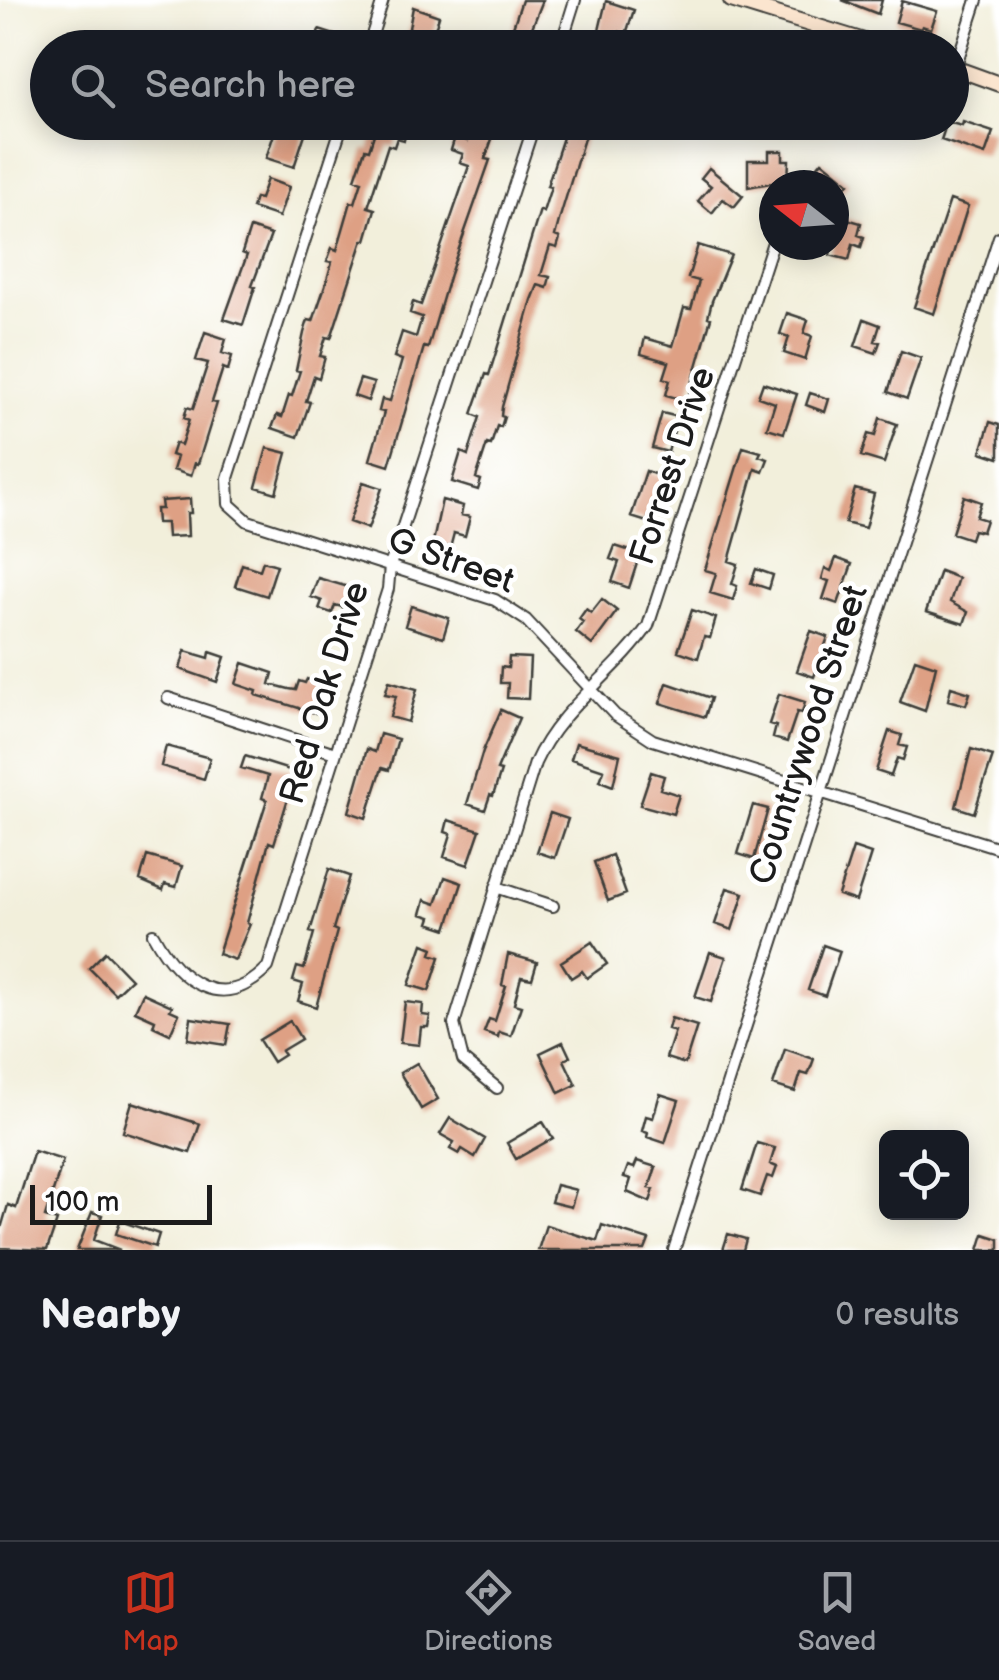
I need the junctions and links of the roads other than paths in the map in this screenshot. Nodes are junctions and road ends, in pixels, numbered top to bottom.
1 (383, 0) edge
2 (575, 0) edge
3 (731, 0) edge
4 (977, 0) edge
5 (374, 30) edge
6 (566, 30) edge
7 (828, 30) edge
8 (967, 30) edge
9 (969, 73) edge
10 (999, 84) edge
11 (338, 140) edge
12 (530, 140) edge
13 (999, 237) edge
14 (767, 260) edge
15 (390, 566) junction
16 (590, 690) junction
17 (168, 698) dead end
18 (336, 753) junction
19 (819, 793) junction
20 (999, 848) edge
21 (496, 887) junction
22 (553, 906) dead end
23 (153, 934) dead end
24 (497, 1088) dead end
25 (674, 1250) edge

1 - 5 street
2 - 6 street
3 - 7 street
4 - 8 street
9 - 10 street
11 - 15 street, G Street
12 - 15 street, Red Oak Drive
13 - 19 street, Countrywood Street
14 - 16 street, Forrest Drive
15 - 16 street, G Street
15 - 18 street, Red Oak Drive
16 - 19 street, G Street
16 - 21 street, Forrest Drive
17 - 18 street
18 - 23 street, Red Oak Drive
19 - 20 street, G Street
19 - 25 street, Countrywood Street
21 - 22 street
21 - 24 street, Forrest Drive

